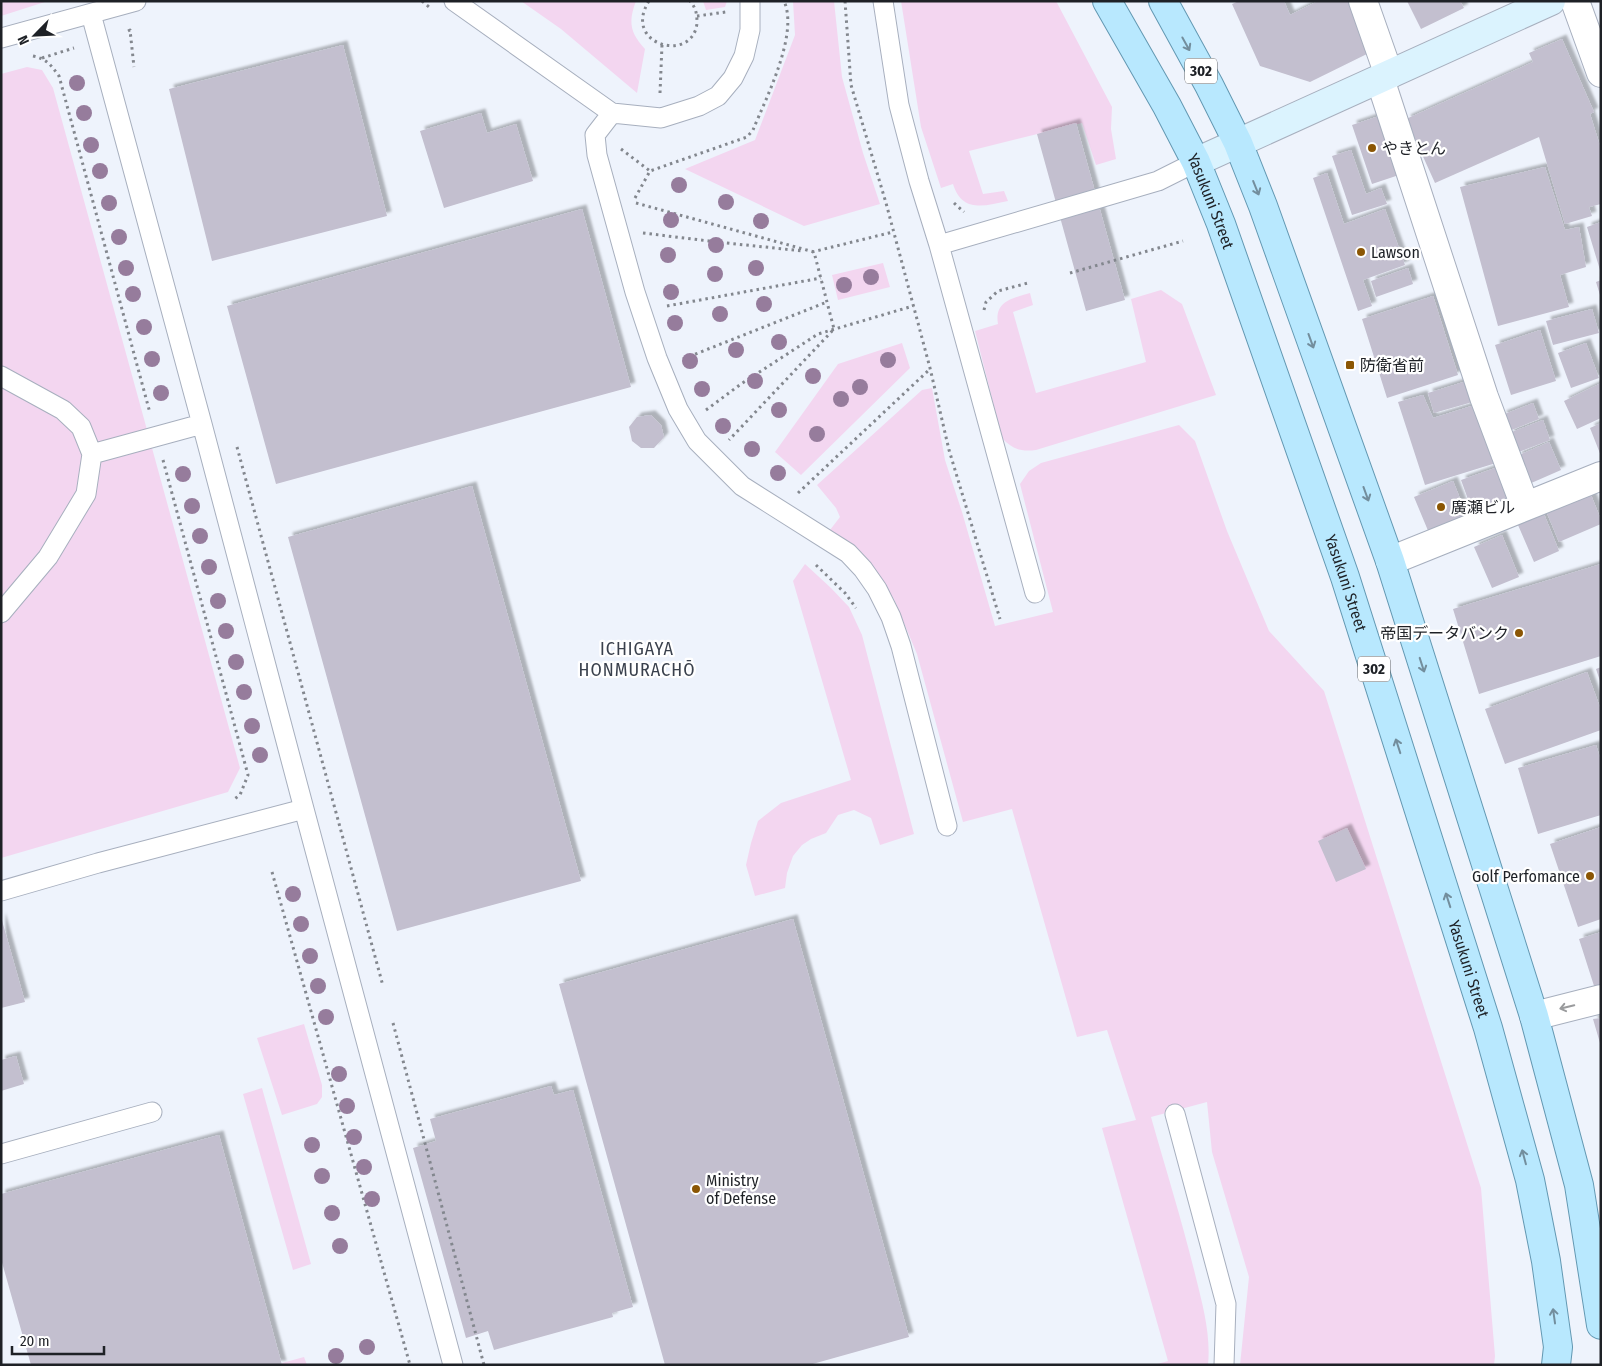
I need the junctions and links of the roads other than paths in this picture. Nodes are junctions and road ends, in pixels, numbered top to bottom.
1 (136, 1) edge
2 (454, 1) edge
3 (750, 1) edge
4 (883, 1) edge
5 (1107, 1) edge
6 (1163, 1) edge
7 (1363, 1) edge
8 (1551, 1) edge
9 (1575, 1) edge
10 (90, 14) junction
11 (1, 38) edge
12 (1601, 73) edge
13 (1384, 77) junction
14 (612, 113) junction
15 (1238, 143) junction
16 (1196, 162) junction
17 (939, 245) junction
18 (1, 376) edge
19 (202, 424) junction
20 (92, 454) junction
21 (1599, 484) edge
22 (1526, 506) junction
23 (1390, 561) junction
24 (1035, 593) dead end
25 (1, 613) edge
26 (304, 809) junction
27 (947, 826) dead end
28 (1, 891) edge
29 (1601, 999) edge
30 (1534, 1016) junction
31 (152, 1112) dead end
32 (1175, 1114) dead end
33 (1, 1154) edge
34 (1601, 1325) edge
35 (453, 1365) edge
36 (1224, 1365) edge
37 (1556, 1365) edge

1 - 10 lane
2 - 14 lane
3 - 14 lane
4 - 17 lane
5 - 16 main road, Yasukuni Street / 302
6 -> 15 main road, 302
7 - 13 street
8 - 13 street
9 - 12 street
10 - 11 lane
10 - 19 lane
13 - 15 street
13 - 22 street
14 - 27 lane
15 - 16 street
15 -> 23 main road, 302
16 - 17 lane
37 -> 16 main road, Yasukuni Street / 302
17 - 24 lane
18 - 20 lane
19 - 20 lane
19 - 26 lane
20 - 25 lane
21 - 22 street
22 - 23 street
23 -> 30 main road, 302
26 - 28 lane
26 - 35 lane
29 -> 30 street
30 - 34 main road, 302
31 - 33 lane
32 - 36 lane

